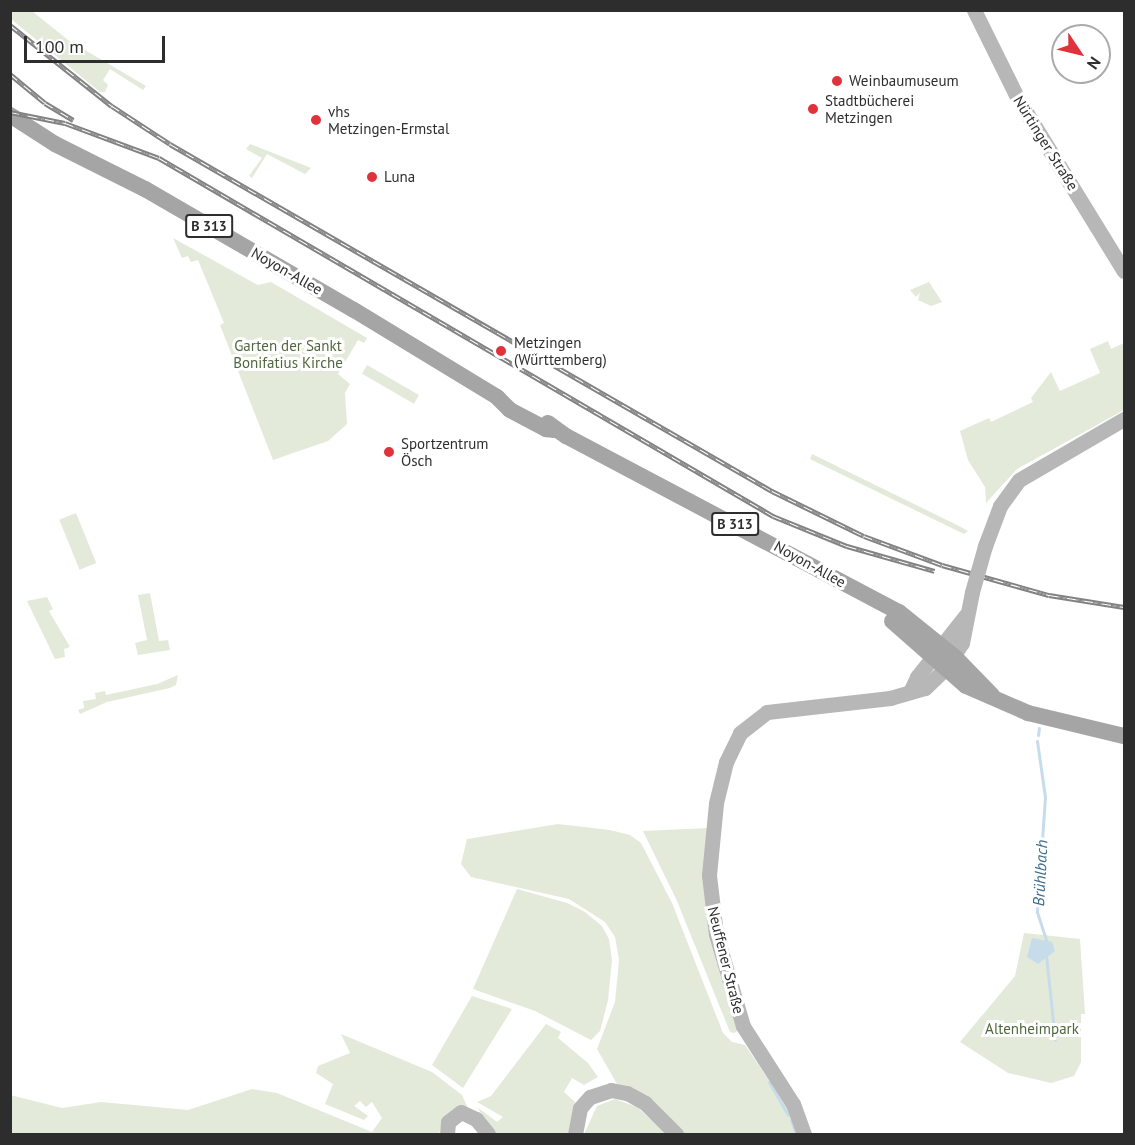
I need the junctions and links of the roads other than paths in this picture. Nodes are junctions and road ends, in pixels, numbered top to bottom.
1 (974, 10) edge
2 (10, 115) edge
3 (1125, 270) edge
4 (1125, 419) edge
5 (874, 599) junction
6 (966, 615) junction
7 (915, 640) junction
8 (937, 651) junction
9 (950, 663) junction
10 (917, 677) junction
11 (910, 692) junction
12 (1125, 736) edge
13 (447, 1134) edge
14 (488, 1134) edge
15 (575, 1134) edge
16 (676, 1134) edge
17 (804, 1134) edge

1 - 3 main road, Nürtinger Straße
2 - 5 main road, Noyon-Allee / B 313
4 - 6 main road, bridge
5 - 7 main road, Noyon-Allee / B 313
5 - 8 main road, Noyon-Allee / B 313
6 - 8 main road
6 - 9 main road
7 - 8 main road, Noyon-Allee / B 313
7 - 10 main road
8 - 9 main road, B 313
8 - 10 main road
9 - 11 main road
9 - 12 main road, B 313
10 - 11 main road
11 - 17 main road, Neuffener Straße
13 - 14 main road
15 - 16 main road

